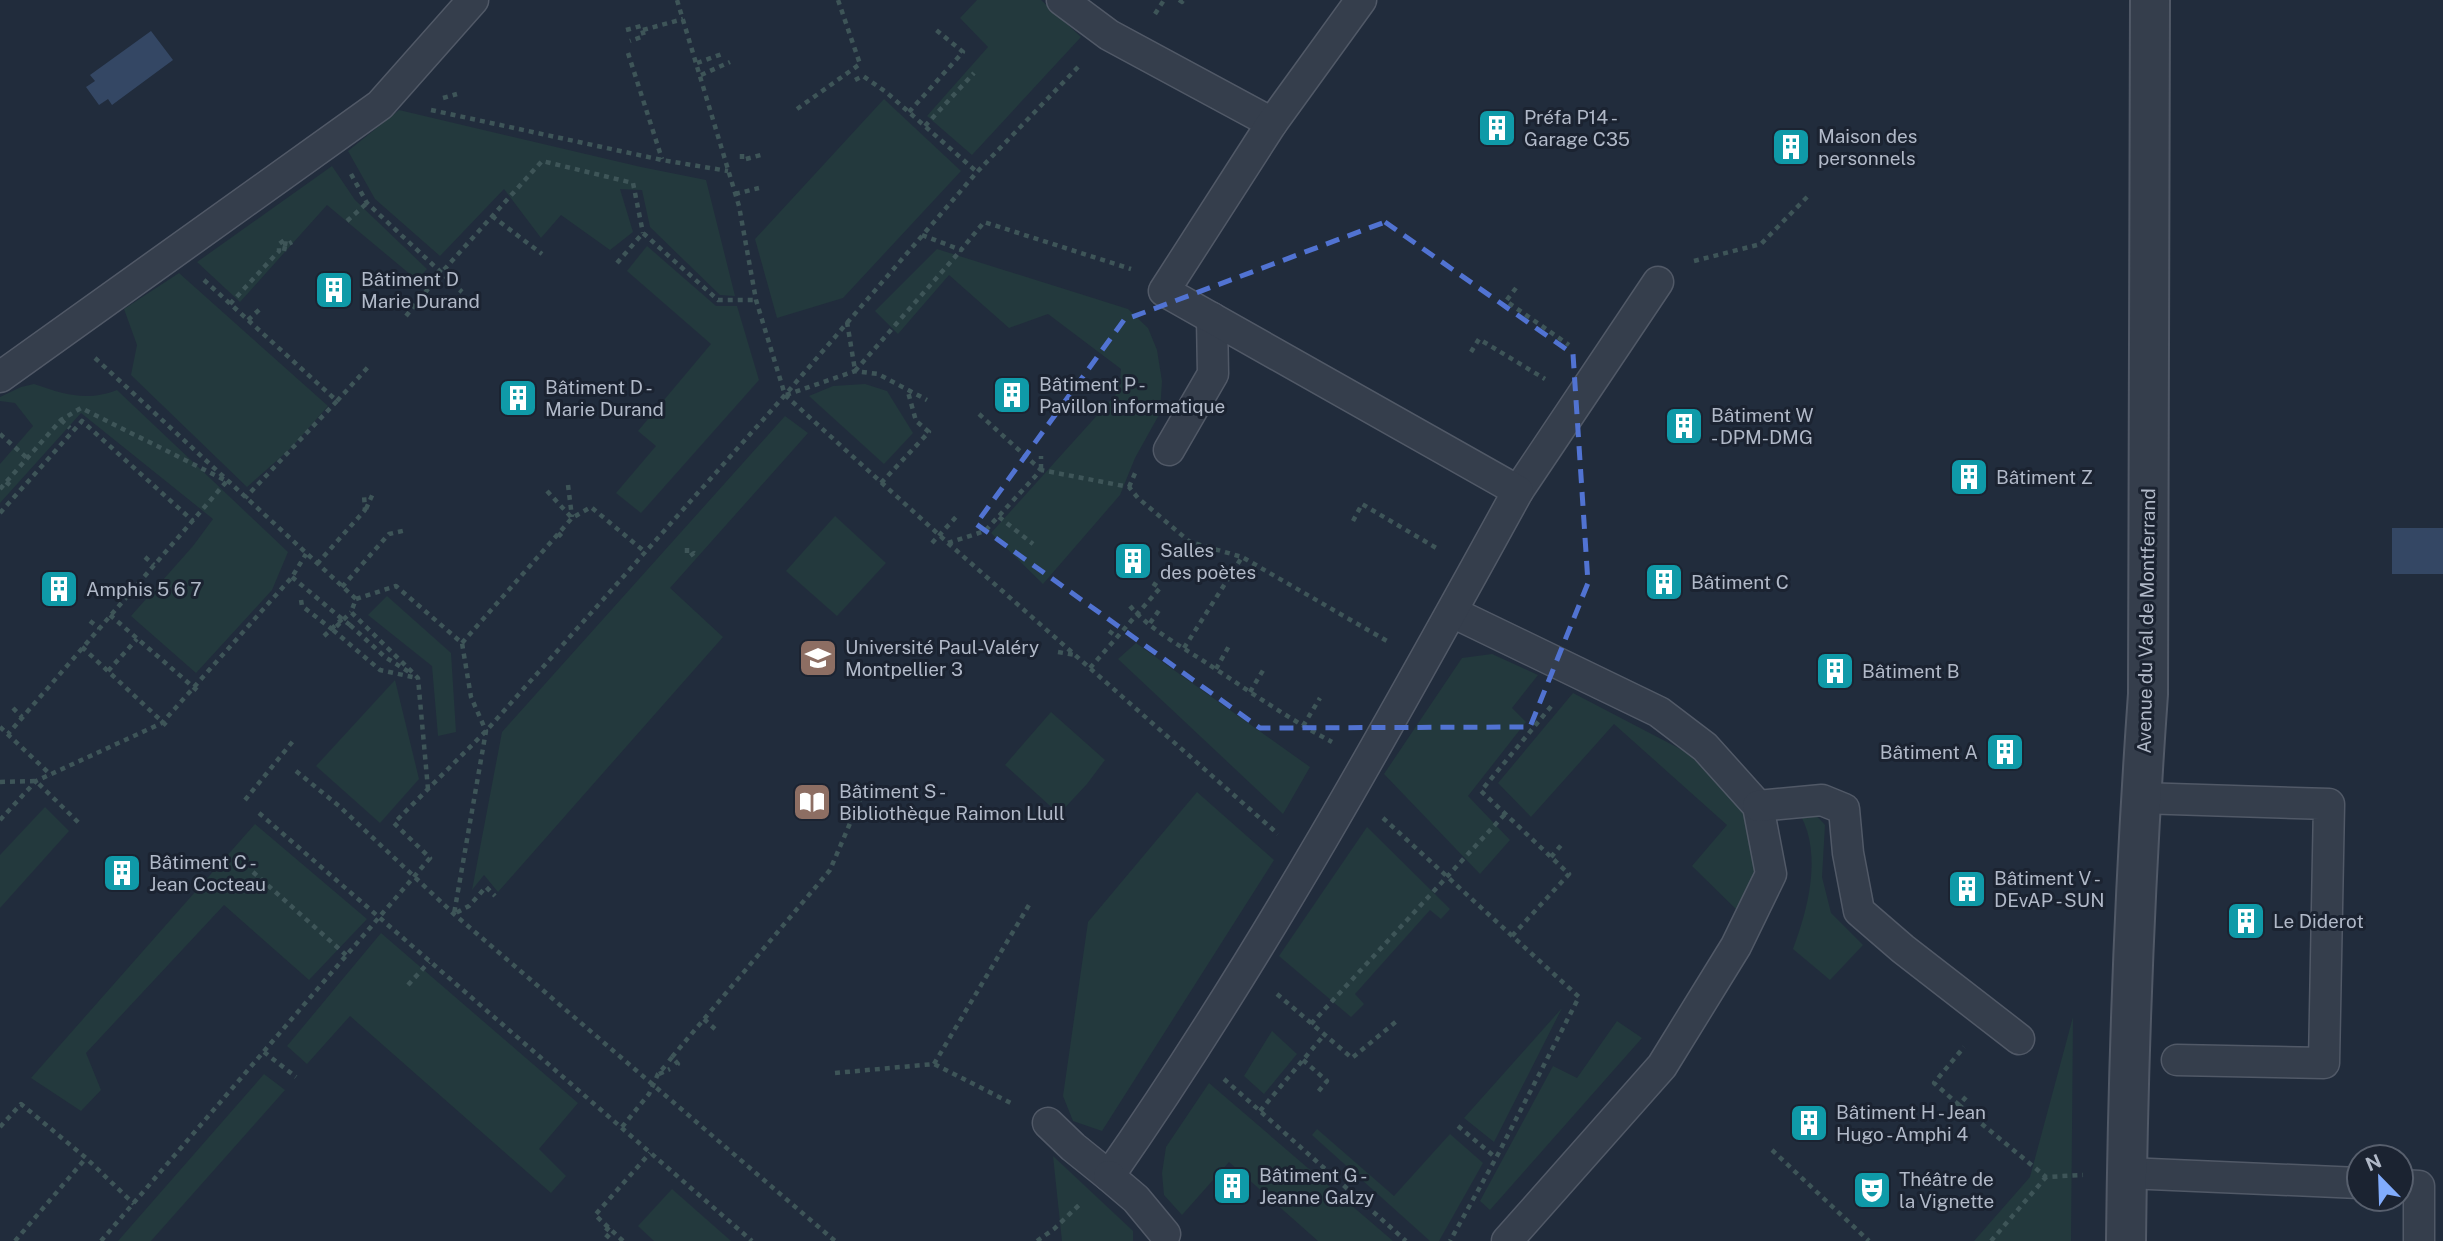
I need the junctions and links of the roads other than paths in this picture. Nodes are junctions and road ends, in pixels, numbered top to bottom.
1 (473, 0) edge
2 (1062, 0) edge
3 (1361, 0) edge
4 (2150, 0) edge
5 (1272, 123) junction
6 (1658, 282) dead end
7 (1212, 318) junction
8 (0, 377) edge
9 (1169, 450) dead end
10 (1518, 491) junction
11 (1452, 612) junction
12 (2140, 798) junction
13 (1758, 806) junction
14 (2019, 1040) dead end
15 (2177, 1060) dead end
16 (1048, 1122) road end
17 (2127, 1173) junction
18 (1110, 1177) junction
19 (2345, 1183) edge
20 (2415, 1186) edge
21 (1165, 1234) dead end
22 (1507, 1241) edge
23 (2126, 1241) edge
24 (2418, 1241) edge

1 - 8 lane
2 - 5 lane
3 - 5 lane
4 - 12 street, Avenue du Val de Montferrand
5 - 7 lane
6 - 10 lane
7 - 9 lane
7 - 10 lane
10 - 11 lane
11 - 13 lane
11 - 18 lane
12 - 15 lane
12 - 17 street, Avenue du Val de Montferrand
13 - 14 lane
13 - 22 lane
16 - 18 lane
17 - 19 lane
17 - 23 street, Avenue du Val de Montferrand
18 - 21 lane
20 - 24 lane

